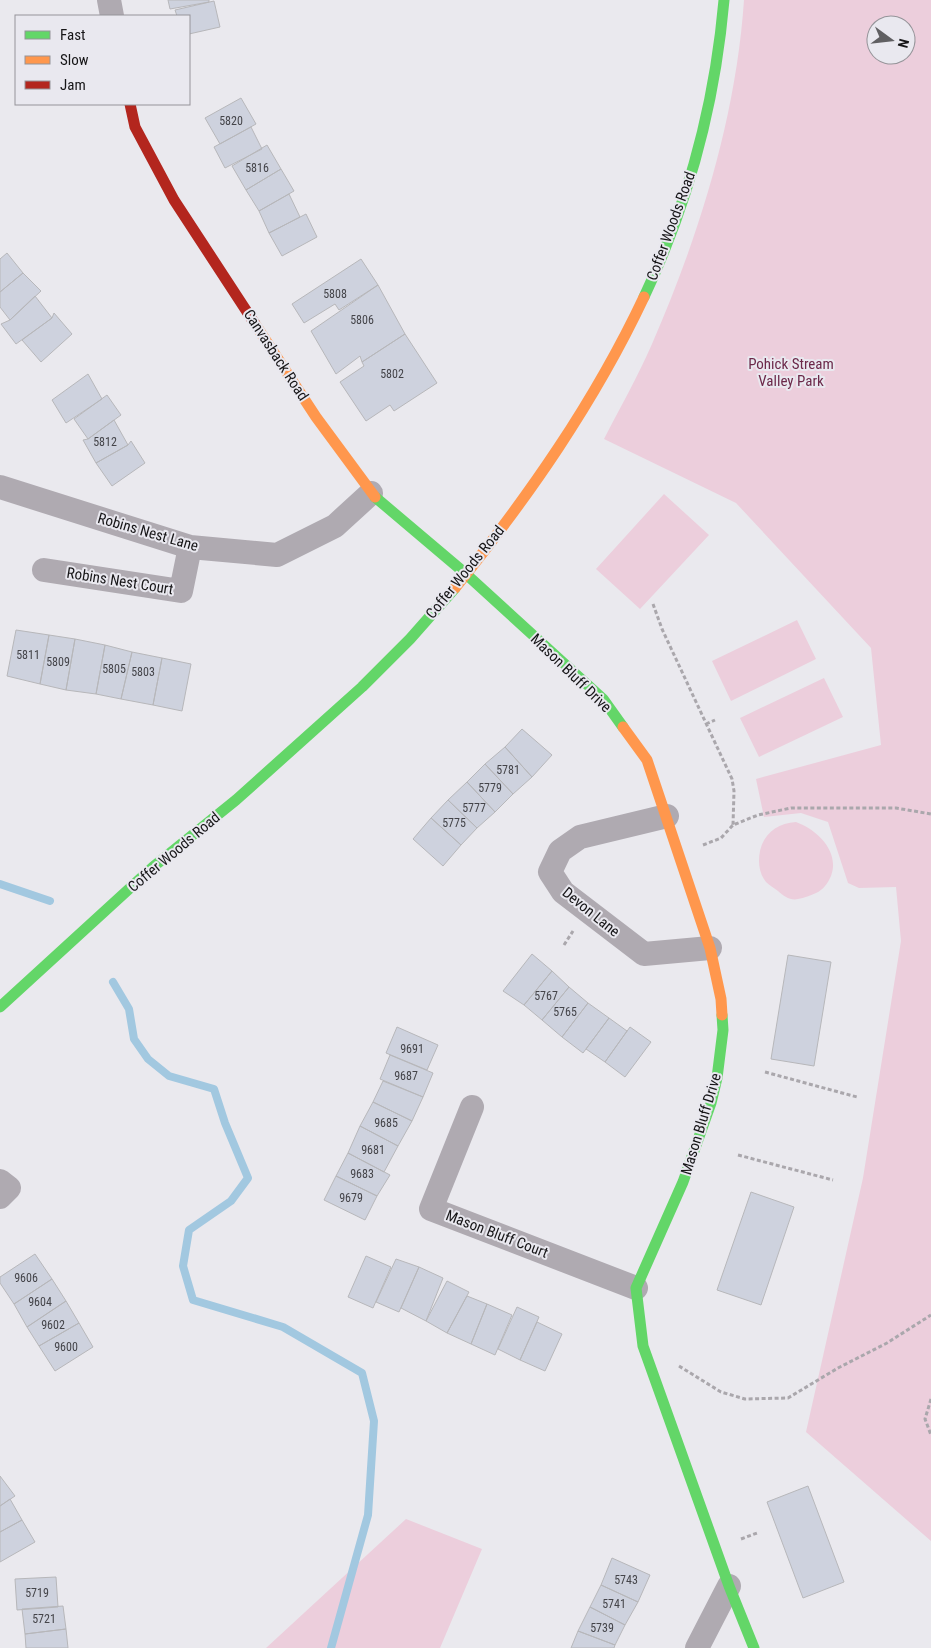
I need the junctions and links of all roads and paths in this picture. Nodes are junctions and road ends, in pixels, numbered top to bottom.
1 (109, 0) edge
2 (724, 0) edge
3 (112, 15) edge
4 (130, 105) edge
5 (0, 486) edge
6 (371, 494) junction
7 (190, 547) junction
8 (44, 570) dead end
9 (466, 574) junction
10 (653, 604) dead end
11 (715, 720) dead end
12 (706, 724) junction
13 (931, 814) edge
14 (667, 816) junction
15 (732, 825) junction
16 (705, 844) dead end
17 (710, 948) junction
18 (0, 1007) edge
19 (765, 1072) dead end
20 (857, 1097) dead end
21 (472, 1107) dead end
22 (738, 1155) dead end
23 (833, 1180) dead end
24 (0, 1181) edge
25 (0, 1198) edge
26 (636, 1288) junction
27 (931, 1315) edge
28 (644, 1346) junction
29 (931, 1399) edge
30 (931, 1435) edge
31 (756, 1533) dead end
32 (740, 1540) dead end
33 (729, 1586) junction
34 (697, 1648) edge
35 (754, 1648) edge

1 - 3 street
2 - 9 street, Coffer Woods Road
4 - 6 street, Canvasback Road
5 - 7 street, Robins Nest Lane
6 - 7 street, Robins Nest Lane
6 - 9 street, Canvasback Road
7 - 8 street, Robins Nest Court
9 - 14 street, Mason Bluff Drive
9 - 18 street, Coffer Woods Road
10 - 12 path
11 - 12 path
12 - 15 path
13 - 15 path
14 - 17 street, Mason Bluff Drive
14 - 17 street, Devon Lane
15 - 16 path
17 - 26 street, Mason Bluff Drive
19 - 20 path
21 - 26 street, Mason Bluff Court
22 - 23 path
24 - 25 street
26 - 28 street
27 - 28 path
28 - 33 street
29 - 30 path
31 - 32 path
33 - 34 street
33 - 35 street

